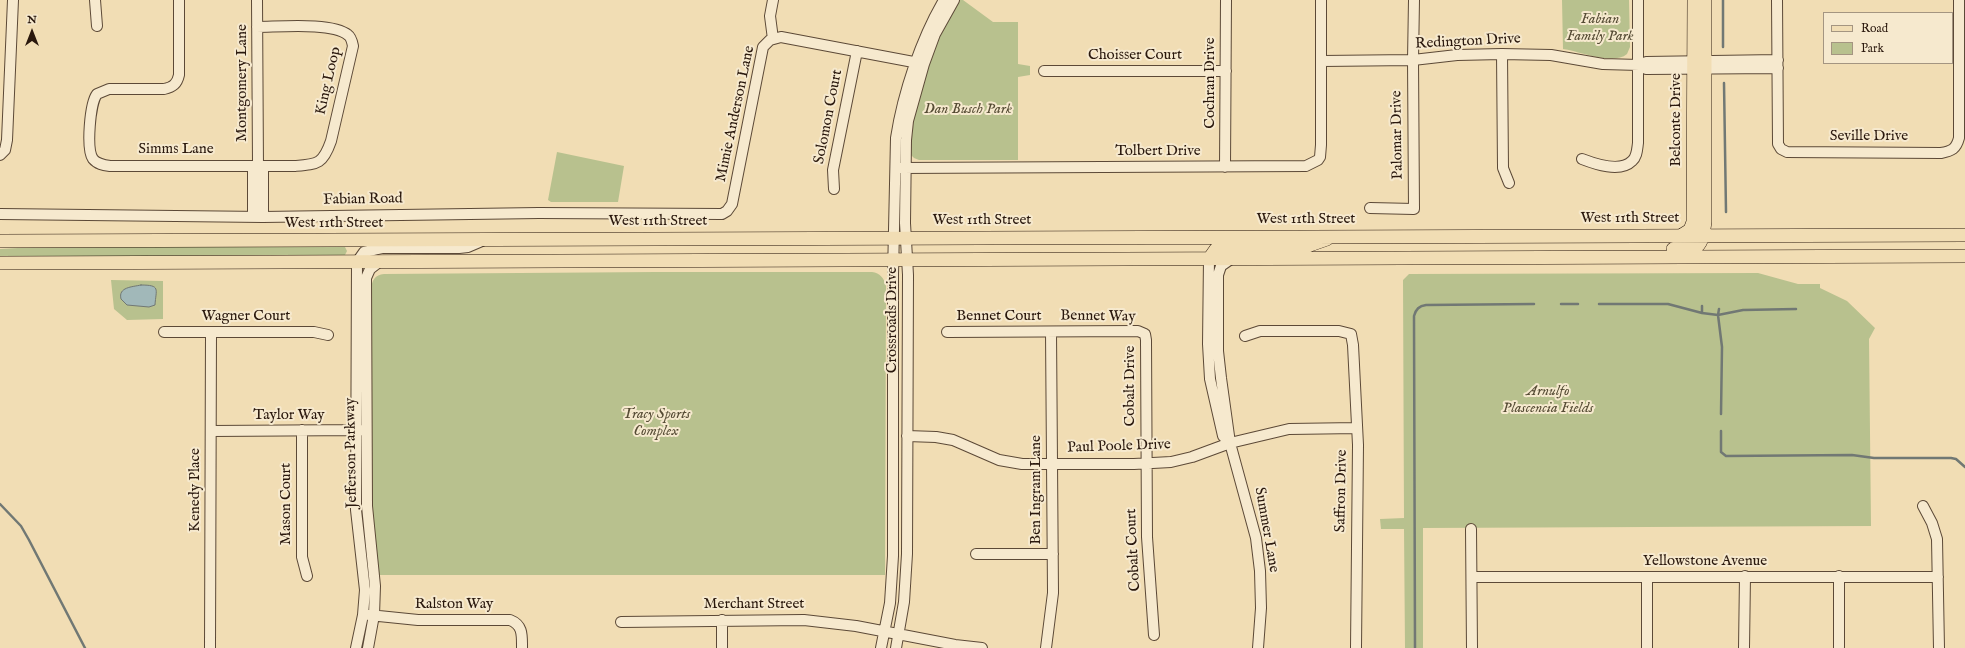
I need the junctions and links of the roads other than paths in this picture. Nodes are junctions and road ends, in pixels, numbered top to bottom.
1 (13, 0) edge
2 (95, 0) edge
3 (179, 0) edge
4 (257, 0) edge
5 (773, 0) edge
6 (944, 0) edge
7 (954, 0) edge
8 (1226, 0) edge
9 (1321, 0) edge
10 (1414, 0) edge
11 (1638, 0) edge
12 (1694, 0) edge
13 (1706, 0) edge
14 (1777, 0) edge
15 (1959, 0) edge
16 (97, 26) dead end
17 (257, 27) junction
18 (773, 39) junction
19 (857, 51) junction
20 (1502, 54) junction
21 (1955, 57) edge
22 (1412, 60) junction
23 (1322, 61) junction
24 (920, 64) junction
25 (1778, 64) junction
26 (5, 65) edge
27 (1639, 65) junction
28 (1700, 65) junction
29 (1226, 70) junction
30 (1044, 71) dead end
31 (0, 155) edge
32 (1582, 159) dead end
33 (258, 165) junction
34 (1225, 167) junction
35 (900, 168) junction
36 (1509, 182) dead end
37 (834, 189) dead end
38 (1370, 208) dead end
39 (727, 211) joint
40 (0, 214) edge
41 (258, 217) junction
42 (1682, 235) junction
43 (1703, 235) junction
44 (1965, 235) edge
45 (1332, 236) junction
46 (900, 237) junction
47 (487, 239) junction
48 (0, 241) edge
49 (1575, 258) junction
50 (1963, 258) edge
51 (1209, 259) junction
52 (1231, 259) junction
53 (893, 260) junction
54 (908, 260) junction
55 (357, 262) junction
56 (379, 262) junction
57 (0, 263) edge
58 (164, 332) dead end
59 (211, 332) junction
60 (947, 332) dead end
61 (1051, 332) junction
62 (1145, 334) joint
63 (328, 335) dead end
64 (1245, 336) dead end
65 (1357, 428) junction
66 (302, 430) junction
67 (361, 430) junction
68 (211, 431) junction
69 (907, 436) junction
70 (1230, 443) junction
71 (1146, 463) junction
72 (1053, 464) junction
73 (1923, 506) dead end
74 (1471, 529) dead end
75 (976, 554) dead end
76 (1053, 554) junction
77 (307, 576) dead end
78 (1745, 576) junction
79 (1839, 576) junction
80 (1472, 577) junction
81 (1646, 577) junction
82 (1938, 577) junction
83 (363, 615) junction
84 (374, 615) junction
85 (722, 620) junction
86 (622, 622) dead end
87 (885, 631) junction
88 (899, 634) junction
89 (1154, 635) dead end
90 (1839, 647) edge
91 (210, 648) edge
92 (356, 648) edge
93 (368, 648) edge
94 (522, 648) edge
95 (722, 648) edge
96 (881, 648) edge
97 (896, 648) edge
98 (982, 648) edge
99 (1046, 648) edge
100 (1258, 648) edge
101 (1356, 648) edge
102 (1472, 648) edge
103 (1647, 648) edge
104 (1744, 648) edge
105 (1939, 648) edge

1 - 26 street
2 - 16 street
3 - 33 street, Simms Lane
4 - 17 street, Montgomery Lane
5 - 18 street
6 - 24 street, Crossroads Drive
7 - 24 street, Crossroads Drive
8 - 29 street, Cochran Drive
9 - 23 street
10 - 22 street, Palomar Drive
11 - 27 street
12 - 28 main road, Belconte Drive
13 - 28 main road, Belconte Drive
14 - 25 street, Seville Drive
15 - 21 street, Seville Drive
17 - 33 street, Montgomery Lane
17 - 33 street, King Loop
18 - 19 street, Mimie Anderson Lane
18 - 39 street, Mimie Anderson Lane
19 - 24 street, Mimie Anderson Lane
19 - 37 street, Solomon Court
20 - 22 street, Redington Drive
20 - 27 street, Redington Drive
20 - 36 street
21 - 25 street, Seville Drive
22 - 23 street, Redington Drive
22 - 38 street, Palomar Drive
23 - 34 street, Tolbert Drive
24 - 35 street, Crossroads Drive
25 - 28 street, Redington Drive
26 - 31 street
27 - 28 street, Redington Drive
27 - 32 street
28 - 42 main road, Belconte Drive
28 - 43 main road, Belconte Drive
29 - 30 street, Choisser Court
29 - 34 street, Cochran Drive
33 - 41 street, Montgomery Lane
34 - 35 street, Tolbert Drive
35 - 46 street, Crossroads Drive
39 - 41 street, Fabian Road
40 - 41 street, Fabian Road
42 - 43 main road, West 11th Street
42 - 45 main road, West 11th Street
43 - 44 main road, West 11th Street
43 - 49 main road
45 - 46 main road, West 11th Street
45 - 51 main road
46 - 47 main road, West 11th Street
46 - 53 street, Crossroads Drive
46 - 54 street, Crossroads Drive
47 - 48 main road, West 11th Street
47 - 55 street
49 - 50 main road
49 - 52 main road
51 - 52 main road
51 - 54 main road
51 - 70 street, Summer Lane
52 - 70 street, Summer Lane
53 - 54 main road
53 - 56 main road
53 - 87 street, Crossroads Drive
54 - 69 street, Crossroads Drive
55 - 56 main road
55 - 57 main road
55 - 67 street, Jefferson Parkway
56 - 67 street, Jefferson Parkway
58 - 59 street, Wagner Court
59 - 63 street, Wagner Court
59 - 68 street, Kenedy Place
60 - 61 street, Bennet Court
61 - 62 street, Bennet Way
61 - 72 street, Ben Ingram Lane
62 - 71 street, Cobalt Drive
64 - 65 street, Saffron Drive
65 - 70 street, Paul Poole Drive
65 - 101 street, Saffron Drive
66 - 67 street, Taylor Way
66 - 68 street, Taylor Way
66 - 77 street, Mason Court
67 - 83 street, Jefferson Parkway
67 - 84 street, Jefferson Parkway
68 - 91 street, Kenedy Place
69 - 72 street, Paul Poole Drive
69 - 88 street, Crossroads Drive
70 - 71 street, Paul Poole Drive
70 - 100 street, Summer Lane
71 - 72 street, Paul Poole Drive
71 - 89 street, Cobalt Court
72 - 76 street, Ben Ingram Lane
73 - 82 street
74 - 80 street
75 - 76 street
76 - 99 street, Ben Ingram Lane
78 - 79 street, Yellowstone Avenue
78 - 81 street, Yellowstone Avenue
78 - 104 street
79 - 82 street, Yellowstone Avenue
79 - 90 street
80 - 81 street, Yellowstone Avenue
80 - 102 street
81 - 103 street
82 - 105 street
83 - 84 street, Ralston Way
83 - 92 street, Jefferson Parkway
84 - 93 street, Jefferson Parkway
84 - 94 street, Ralston Way
85 - 86 street, Merchant Street
85 - 87 street, Merchant Street
85 - 95 street
87 - 88 street, Merchant Street
87 - 96 street, Crossroads Drive
88 - 97 street, Crossroads Drive
88 - 98 street, Merchant Street

